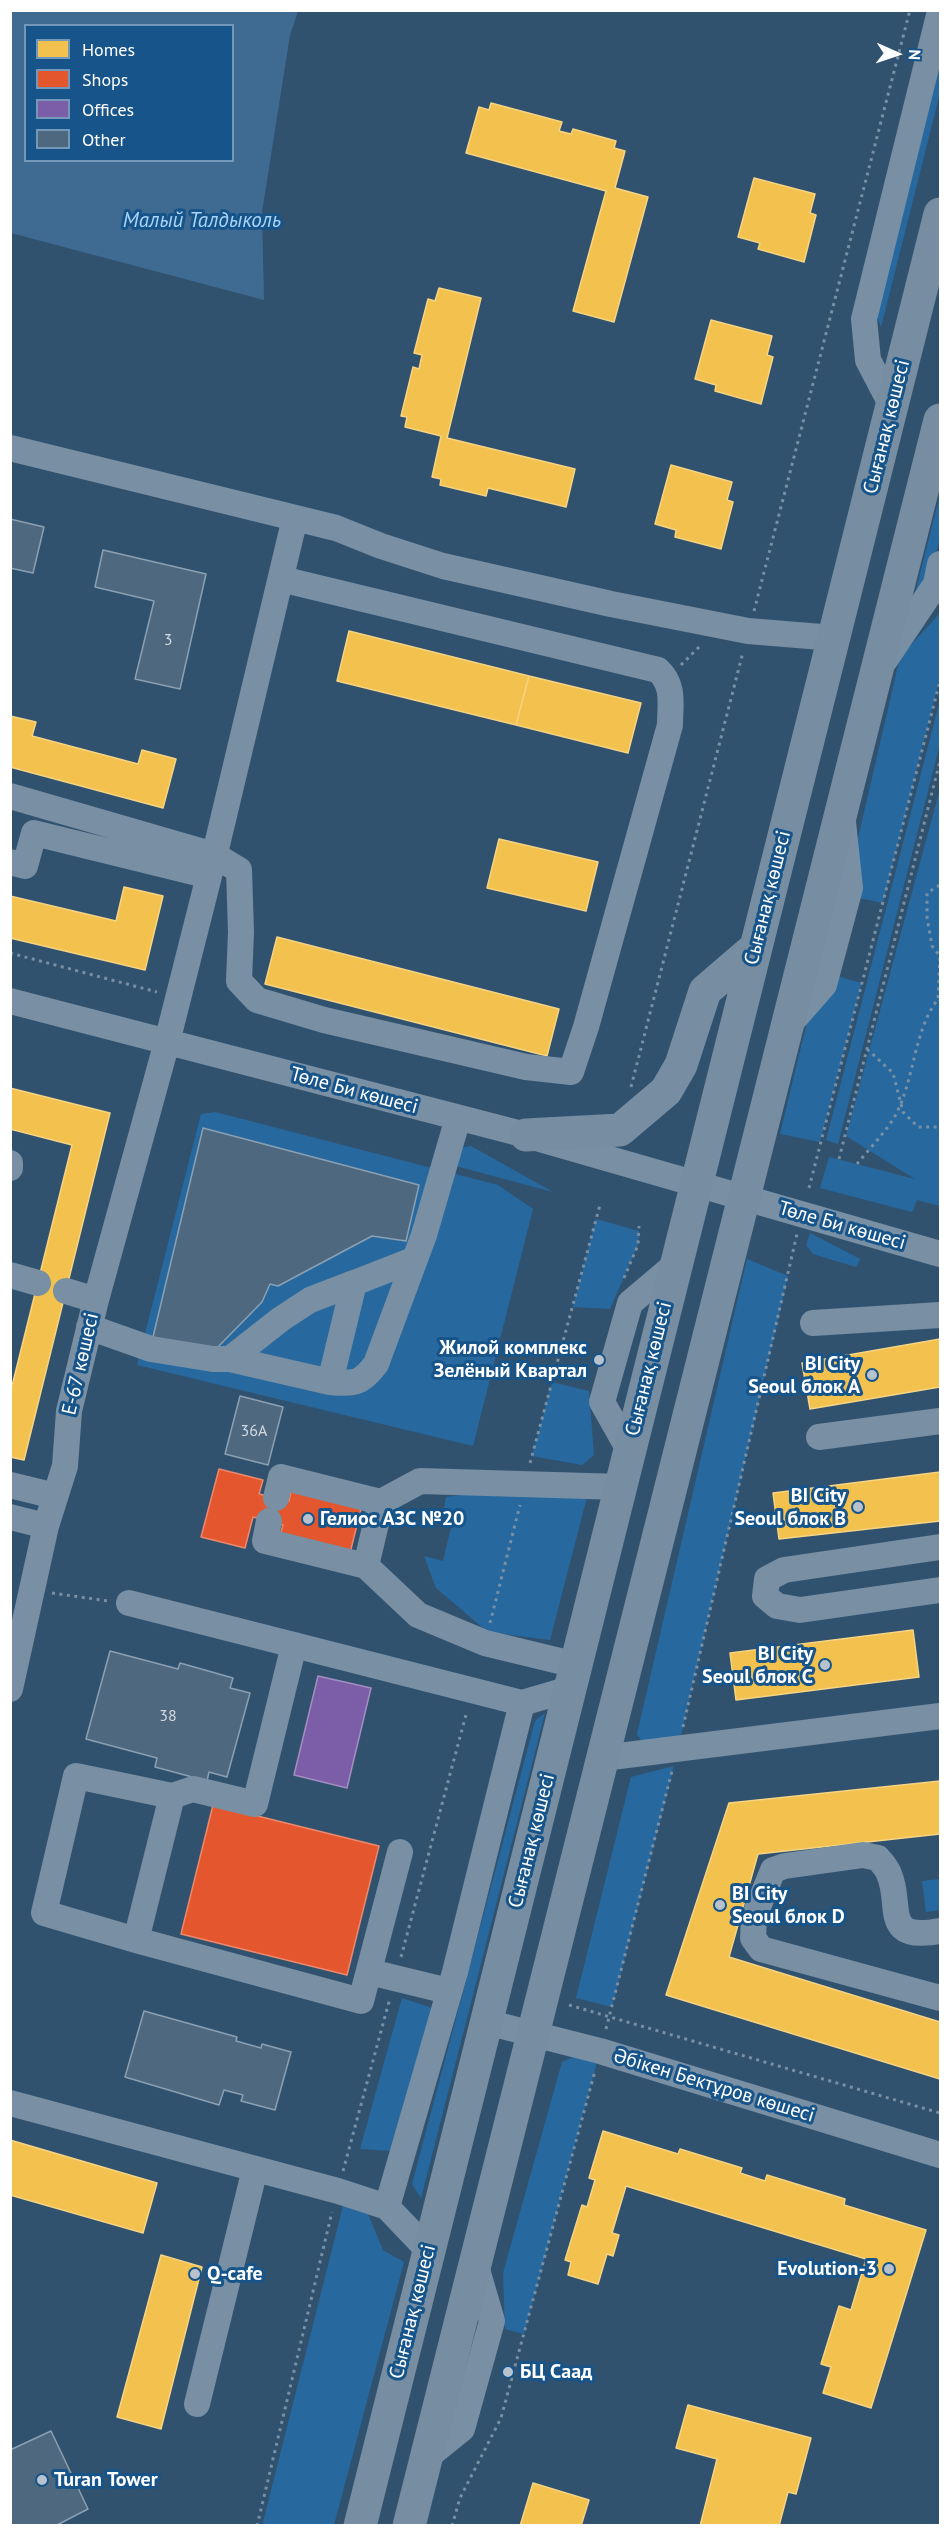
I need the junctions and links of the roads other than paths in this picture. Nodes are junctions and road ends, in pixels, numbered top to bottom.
1 (940, 10) edge
2 (940, 214) edge
3 (892, 406) junction
4 (940, 420) edge
5 (10, 448) edge
6 (295, 518) junction
7 (940, 564) edge
8 (281, 579) junction
9 (834, 639) junction
10 (877, 673) junction
11 (10, 796) edge
12 (10, 862) edge
13 (212, 866) junction
14 (754, 949) junction
15 (10, 1001) edge
16 (167, 1042) junction
17 (458, 1118) junction
18 (526, 1136) junction
19 (695, 1185) junction
20 (744, 1198) junction
21 (940, 1254) edge
22 (413, 1260) junction
23 (10, 1275) edge
24 (38, 1282) dead end
25 (354, 1282) junction
26 (66, 1291) dead end
27 (96, 1300) junction
28 (940, 1315) edge
29 (813, 1323) dead end
30 (89, 1327) junction
31 (231, 1359) junction
32 (330, 1382) junction
33 (940, 1421) edge
34 (819, 1437) dead end
35 (10, 1485) edge
36 (621, 1487) junction
37 (56, 1496) junction
38 (381, 1502) junction
39 (10, 1517) edge
40 (46, 1526) junction
41 (940, 1547) edge
42 (366, 1566) junction
43 (940, 1590) edge
44 (129, 1604) road end
45 (294, 1646) junction
46 (573, 1677) junction
47 (10, 1689) edge
48 (522, 1703) junction
49 (940, 1716) edge
50 (603, 1758) junction
51 (172, 1796) junction
52 (400, 1852) dead end
53 (940, 1931) edge
54 (136, 1940) junction
55 (370, 1972) junction
56 (448, 1991) junction
57 (940, 1998) edge
58 (486, 2022) junction
59 (533, 2034) junction
60 (10, 2103) edge
61 (940, 2155) edge
62 (255, 2169) junction
63 (387, 2207) junction
64 (429, 2251) junction
65 (197, 2404) dead end
66 (360, 2526) edge
67 (409, 2526) edge

1 - 3 street
2 - 3 main road, Сығанақ көшесі
3 - 9 main road, Сығанақ көшесі
4 - 10 main road
5 - 6 street
6 - 8 street, Е-67 көшесі
6 - 9 street
7 - 10 street
8 - 13 street, Е-67 көшесі
8 - 13 street
9 - 14 main road, Сығанақ көшесі
10 - 20 main road
11 - 13 street
12 - 13 street
13 - 16 street, Е-67 көшесі
14 - 18 main road
14 - 19 main road, Сығанақ көшесі
15 - 16 street, Төле Би көшесі
16 - 17 street, Төле Би көшесі
16 - 27 street, Е-67 көшесі
17 - 18 street, Төле Би көшесі
17 - 22 street
18 - 19 street, Төле Би көшесі
19 - 20 street, Төле Би көшесі
19 - 36 main road, Сығанақ көшесі
20 - 21 street, Төле Би көшесі
20 - 50 main road
22 - 25 street
22 - 32 street
23 - 24 street
25 - 31 street
25 - 32 street
26 - 27 street
27 - 30 street, Е-67 көшесі
28 - 29 street
30 - 31 street
30 - 37 street, Е-67 көшесі
31 - 32 street
33 - 34 street
35 - 37 street
36 - 38 street
36 - 46 main road, Сығанақ көшесі
37 - 40 street, Е-67 көшесі
38 - 42 street
38 - 42 street
39 - 40 street
40 - 47 street, Е-67 көшесі
41 - 43 street
42 - 46 street
44 - 45 street
45 - 48 street
45 - 51 street
46 - 48 street
46 - 58 main road, Сығанақ көшесі
48 - 56 street
49 - 50 street
50 - 59 main road
51 - 54 street
51 - 54 street
52 - 55 street
53 - 57 street
54 - 55 street
55 - 56 street
56 - 63 street
58 - 59 street, Әбікен Бектұров көшесі
58 - 64 main road, Сығанақ көшесі
59 - 61 street, Әбікен Бектұров көшесі
59 - 67 main road
60 - 62 street
62 - 63 street
62 - 65 street
63 - 64 street
64 - 66 main road, Сығанақ көшесі

